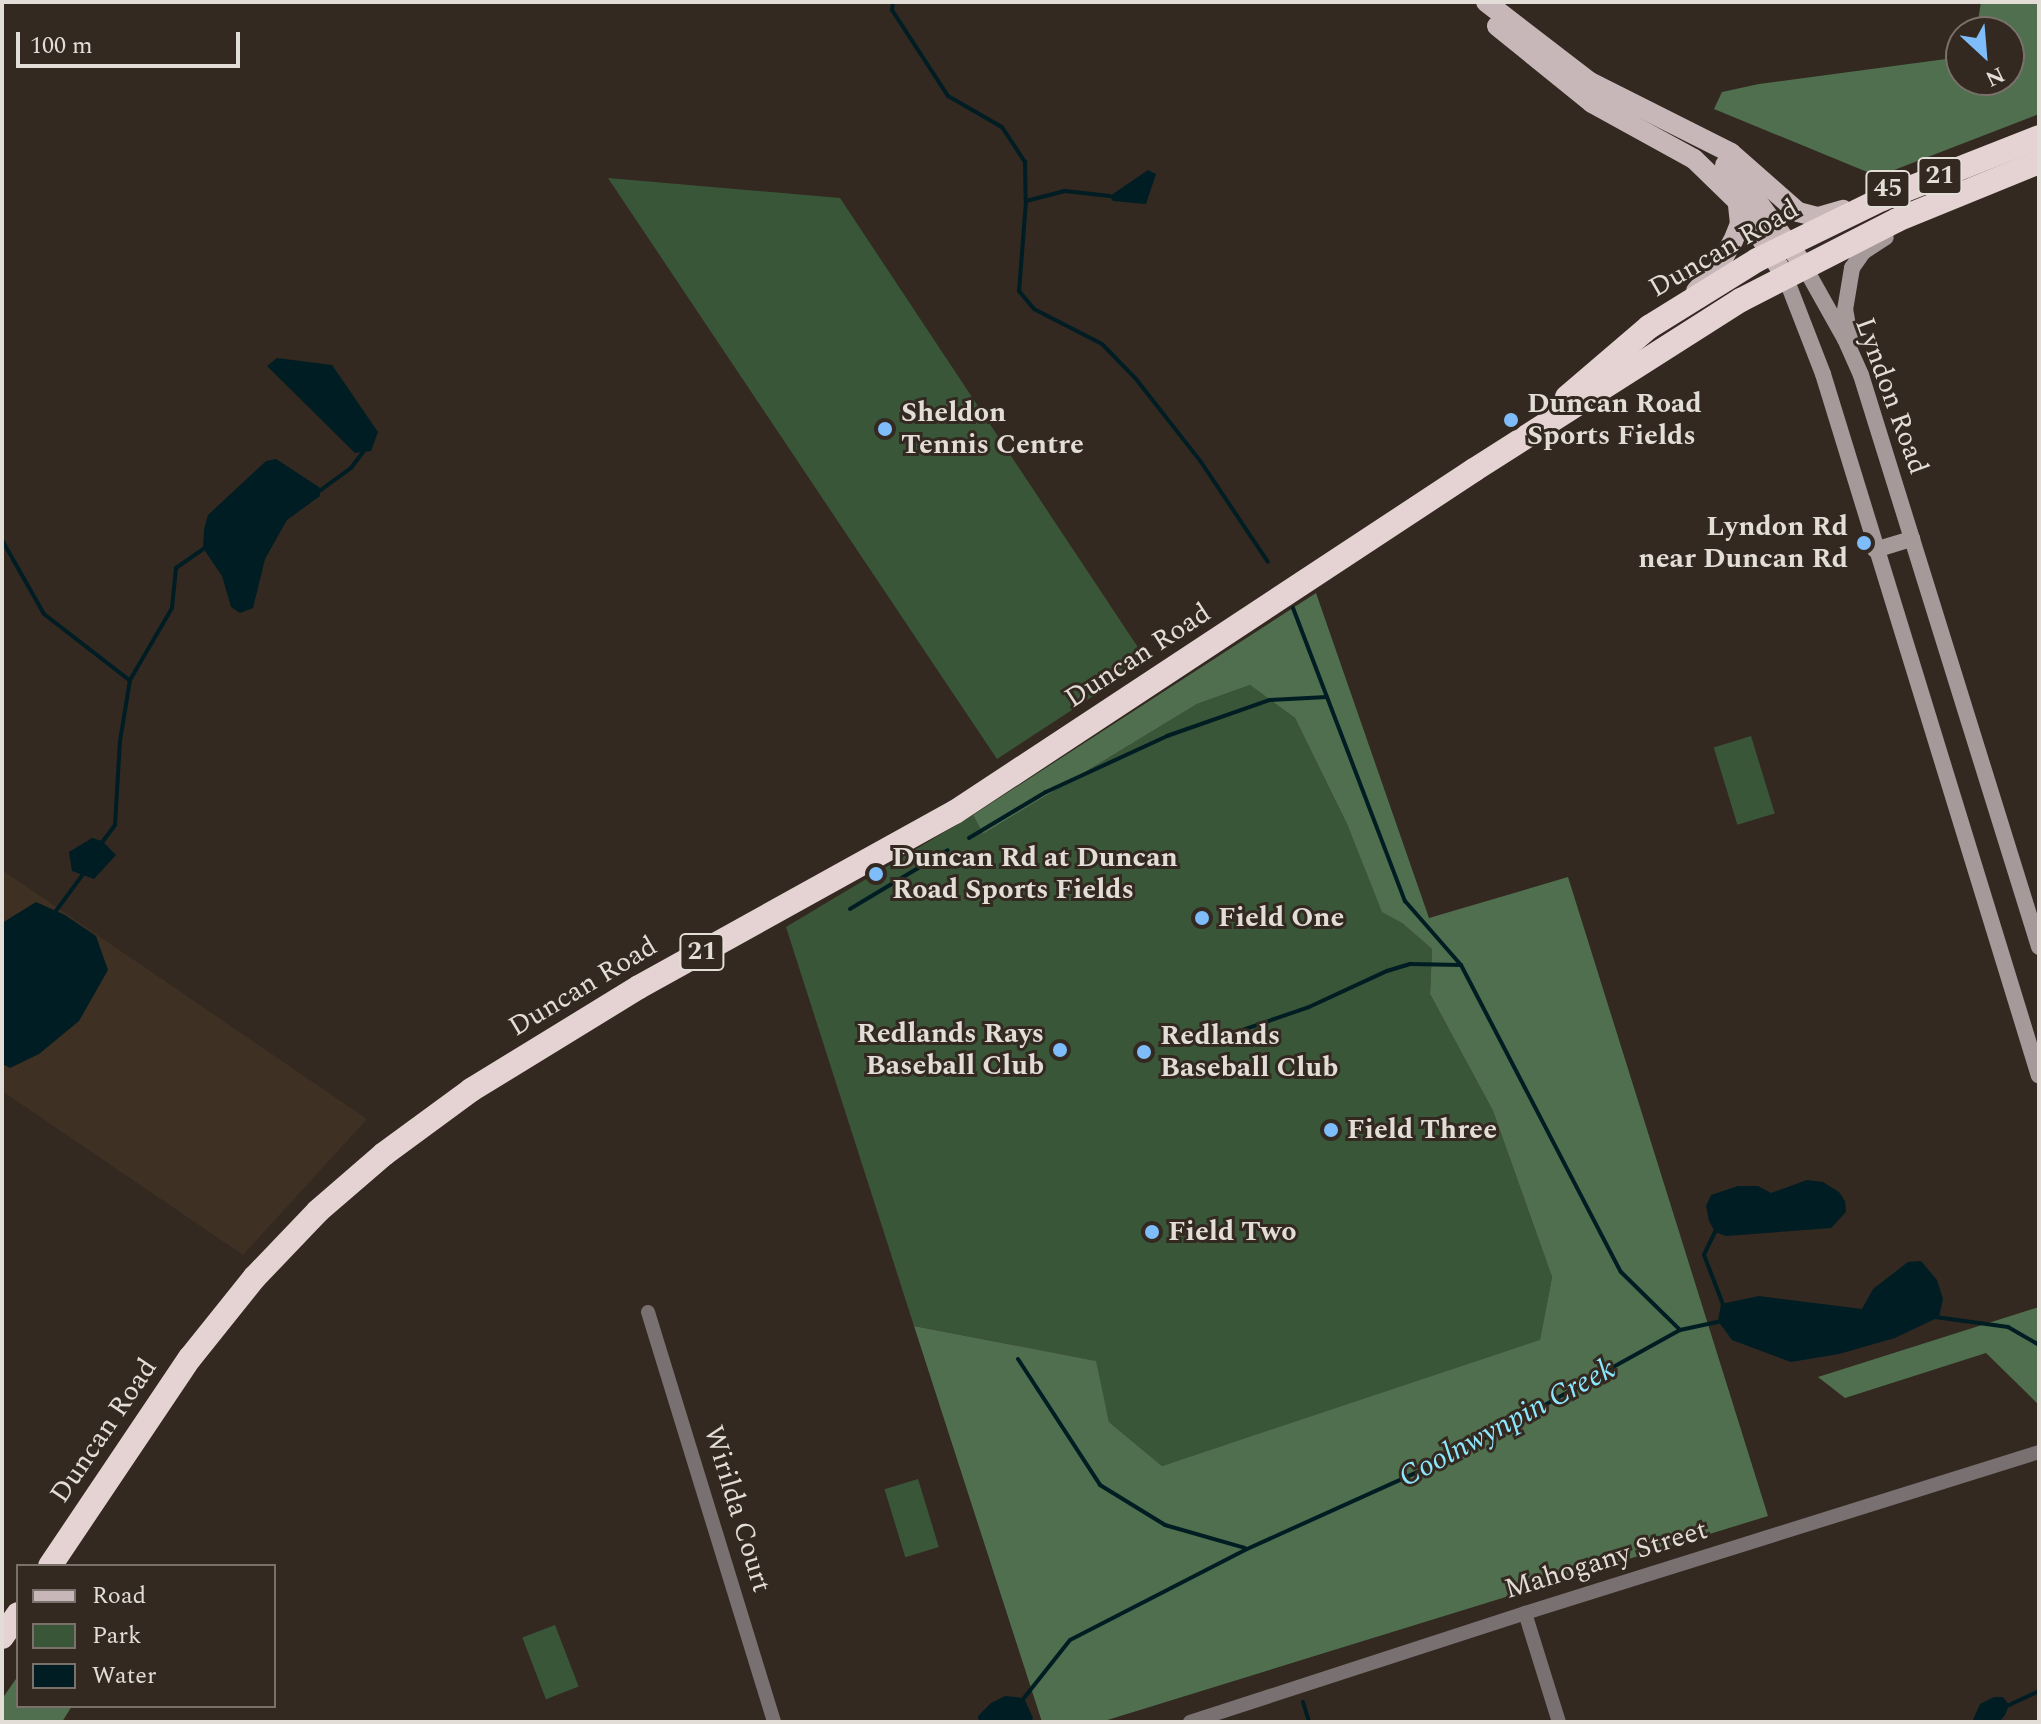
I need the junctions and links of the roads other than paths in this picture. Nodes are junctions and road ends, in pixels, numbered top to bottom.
1 (1483, 3) edge
2 (2039, 129) edge
3 (2039, 137) edge
4 (2039, 163) edge
5 (1737, 201) junction
6 (1779, 248) junction
7 (1794, 271) junction
8 (1684, 302) junction
9 (1861, 375) junction
10 (1474, 470) junction
11 (1912, 539) junction
12 (1875, 550) junction
13 (2039, 947) edge
14 (2039, 1076) edge
15 (648, 1312) dead end
16 (2039, 1452) edge
17 (51, 1564) edge
18 (1525, 1613) junction
19 (16, 1617) edge
20 (2, 1637) edge
21 (774, 1722) edge
22 (1190, 1722) edge
23 (1559, 1722) edge

1 - 2 main road, 45
1 - 5 main road
1 - 6 main road
3 - 6 highway, Duncan Road / 21
4 - 7 highway, 21
4 - 9 main road
5 - 6 main road
5 - 8 main road
6 - 7 main road
6 - 8 highway, Duncan Road / 21
7 - 9 main road, Lyndon Road
7 - 10 highway, Duncan Road / 21
7 - 12 main road, Lyndon Road
8 - 10 highway, Duncan Road / 21
9 - 11 main road, Lyndon Road
10 - 17 highway, Duncan Road / 21
11 - 12 main road
11 - 13 main road, Lyndon Road
12 - 14 main road, Lyndon Road
15 - 21 street, Wirilda Court
16 - 18 street, Mahogany Street
18 - 22 street, Mahogany Street
18 - 23 street
19 - 20 highway

